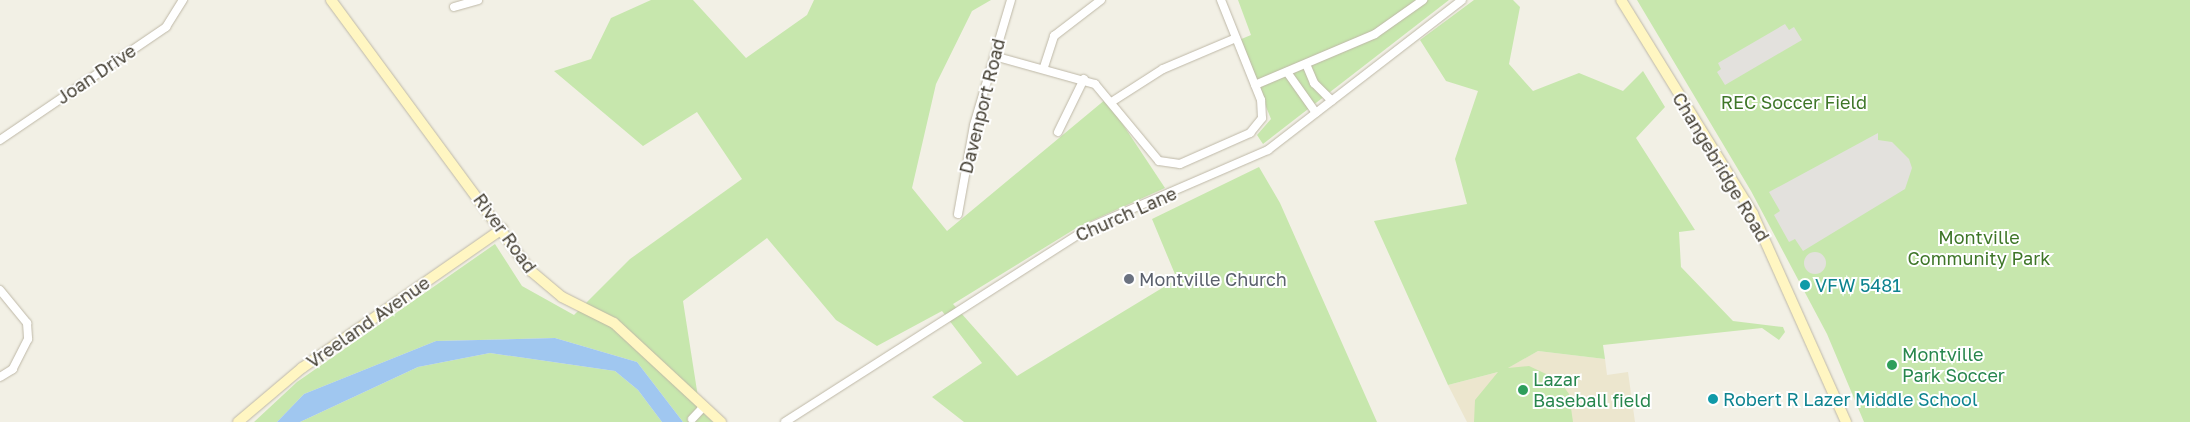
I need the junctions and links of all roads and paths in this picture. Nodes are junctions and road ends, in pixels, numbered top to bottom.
1 (183, 0) edge
2 (331, 0) edge
3 (478, 0) edge
4 (1011, 0) edge
5 (1101, 0) edge
6 (1221, 0) edge
7 (1423, 0) edge
8 (1462, 0) edge
9 (1621, 0) edge
10 (454, 7) dead end
11 (1236, 38) junction
12 (994, 56) junction
13 (1306, 64) junction
14 (1044, 67) junction
15 (1287, 72) junction
16 (1084, 79) junction
17 (1255, 85) junction
18 (1113, 101) junction
19 (1332, 101) junction
20 (1316, 113) junction
21 (1058, 132) dead end
22 (0, 140) edge
23 (958, 214) dead end
24 (502, 229) junction
25 (0, 290) edge
26 (0, 377) edge
27 (704, 406) junction
28 (692, 419) dead end
29 (238, 422) edge
30 (721, 422) edge
31 (785, 422) edge
32 (1846, 422) edge

1 - 22 street, Joan Drive
2 - 24 street, River Road
3 - 10 street
4 - 12 street, Davenport Road
5 - 14 street
6 - 11 street
7 - 13 street
8 - 19 street, Church Lane
9 - 32 street, Changebridge Road
11 - 17 street
11 - 18 street
12 - 14 street
12 - 23 street, Davenport Road
13 - 15 street
13 - 19 street
14 - 16 street
15 - 17 street
15 - 20 street
16 - 18 street
16 - 21 street
17 - 18 street
19 - 20 street, Church Lane
20 - 31 street, Church Lane
24 - 27 street, River Road
24 - 29 street, Vreeland Avenue
25 - 26 street
27 - 28 street
27 - 30 street, River Road

